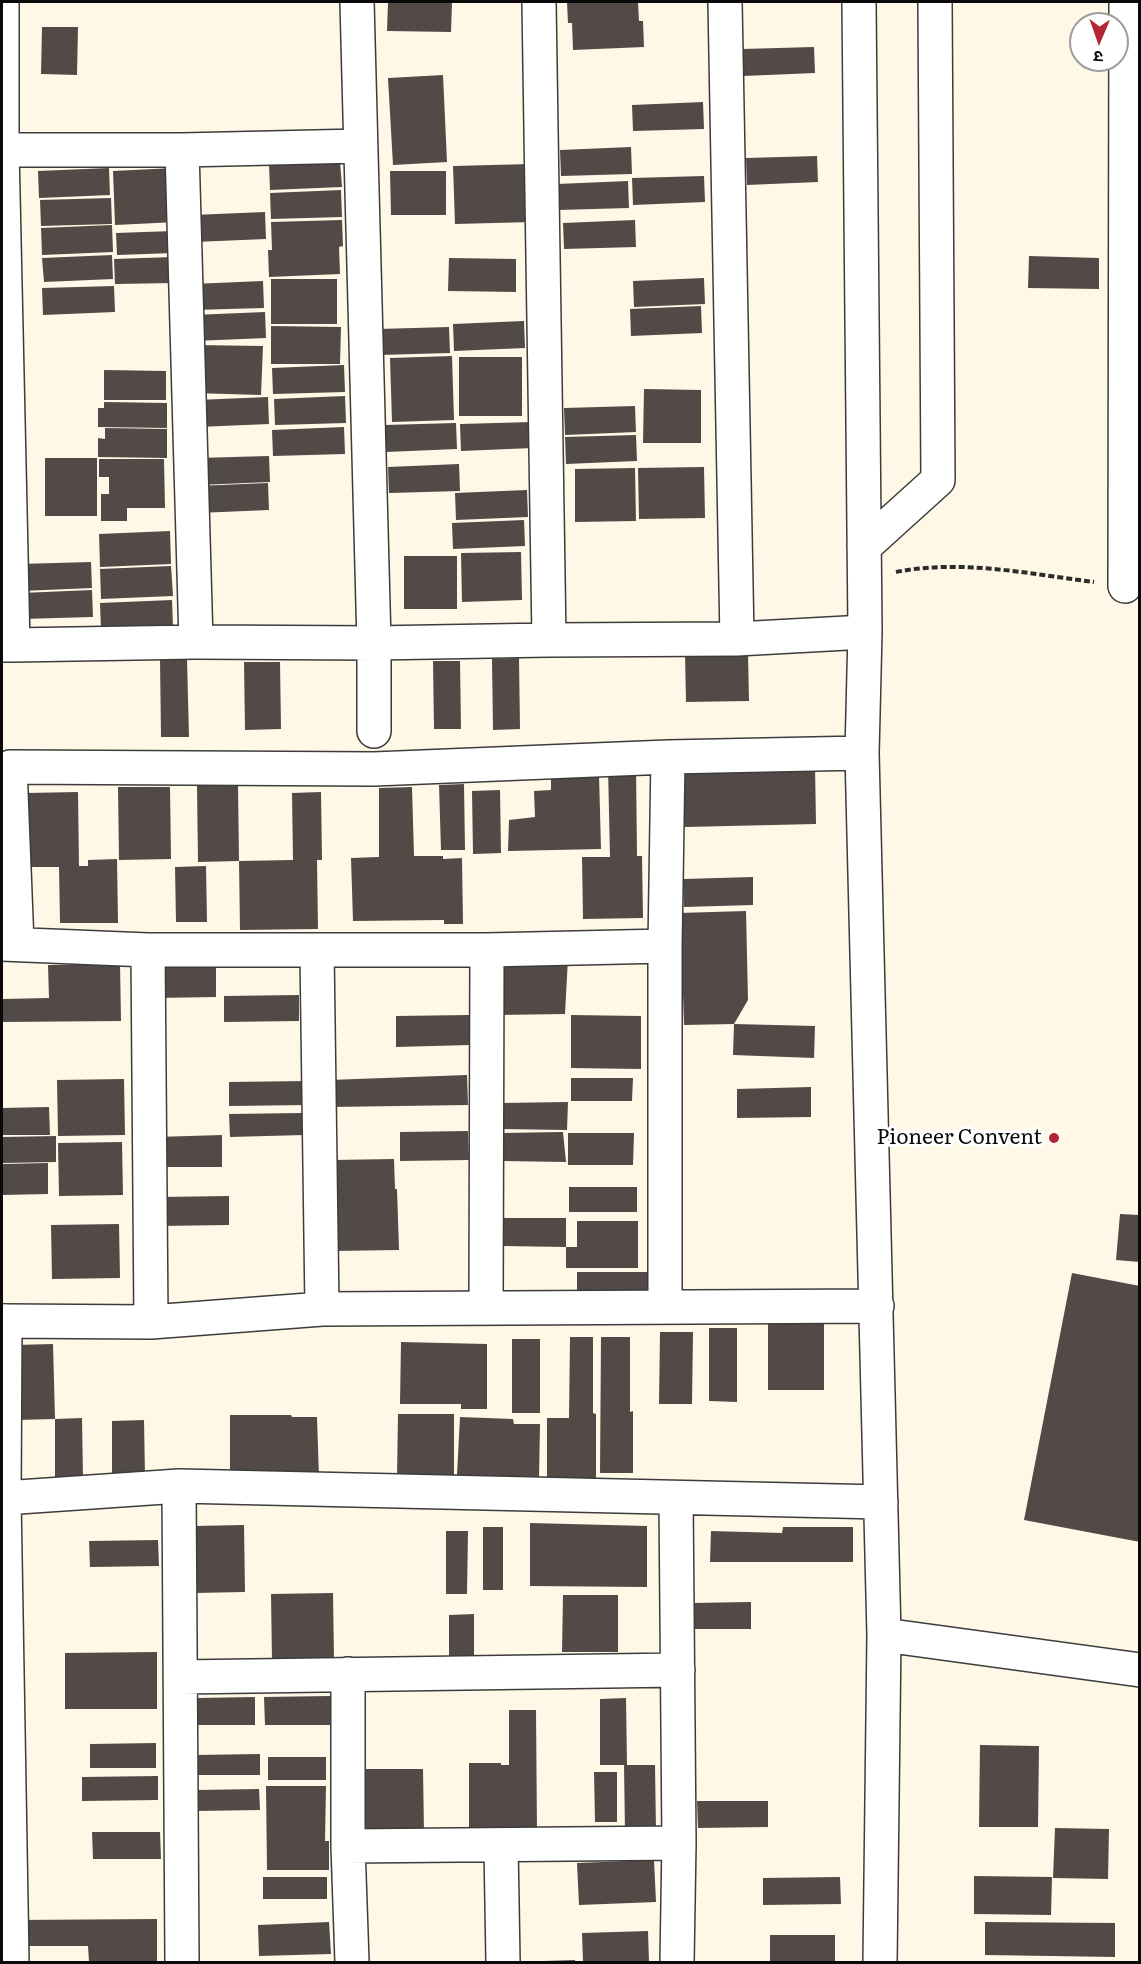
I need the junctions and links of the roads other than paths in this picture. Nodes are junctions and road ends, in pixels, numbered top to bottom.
1 (2, 2) edge
2 (357, 2) edge
3 (539, 2) edge
4 (725, 2) edge
5 (859, 2) edge
6 (935, 2) edge
7 (1126, 2) edge
8 (1133, 59) edge
9 (360, 146) junction
10 (2, 150) edge
11 (182, 150) junction
12 (864, 562) junction
13 (1125, 586) road end
14 (865, 632) junction
15 (737, 639) junction
16 (549, 640) junction
17 (196, 642) junction
18 (374, 643) junction
19 (7, 645) edge
20 (374, 731) dead end
21 (862, 753) junction
22 (668, 757) junction
23 (9, 944) edge
24 (665, 946) junction
25 (148, 950) junction
26 (487, 950) junction
27 (317, 951) junction
28 (665, 1306) junction
29 (877, 1306) junction
30 (486, 1307) junction
31 (322, 1309) junction
32 (3, 1321) edge
33 (151, 1322) junction
34 (179, 1486) junction
35 (4, 1498) junction
36 (676, 1498) junction
37 (881, 1502) junction
38 (884, 1635) junction
39 (678, 1670) junction
40 (1140, 1670) edge
41 (348, 1674) junction
42 (181, 1677) junction
43 (679, 1844) junction
44 (501, 1845) junction
45 (348, 1846) junction
46 (12, 1962) edge
47 (182, 1962) edge
48 (352, 1962) edge
49 (503, 1962) edge
50 (677, 1962) edge
51 (880, 1962) edge

1 - 10 street
2 - 9 street
3 - 16 street
4 - 15 street
5 - 12 street
6 - 12 street
7 - 8 street
8 - 13 street
9 - 11 street
9 - 18 street
10 - 11 street
10 - 19 street
11 - 17 street
12 - 14 street
14 - 15 street
14 - 21 street
15 - 16 street
16 - 18 street
17 - 18 street
17 - 19 street
18 - 20 street
21 - 22 street
21 - 29 street
22 - 23 street
22 - 24 street
23 - 25 street
24 - 26 street
24 - 28 street
25 - 27 street
25 - 33 street
26 - 27 street
26 - 30 street
27 - 31 street
28 - 29 street
28 - 30 street
29 - 37 street
30 - 31 street
31 - 33 street
32 - 33 street
32 - 35 street
34 - 35 street
34 - 36 street
34 - 42 street
35 - 46 street
36 - 37 street
36 - 39 street
37 - 38 street
38 - 40 street
38 - 51 street
39 - 41 street
39 - 43 street
41 - 42 street
41 - 45 street
42 - 47 street
43 - 44 street
43 - 50 street
44 - 45 street
44 - 49 street
45 - 48 street

